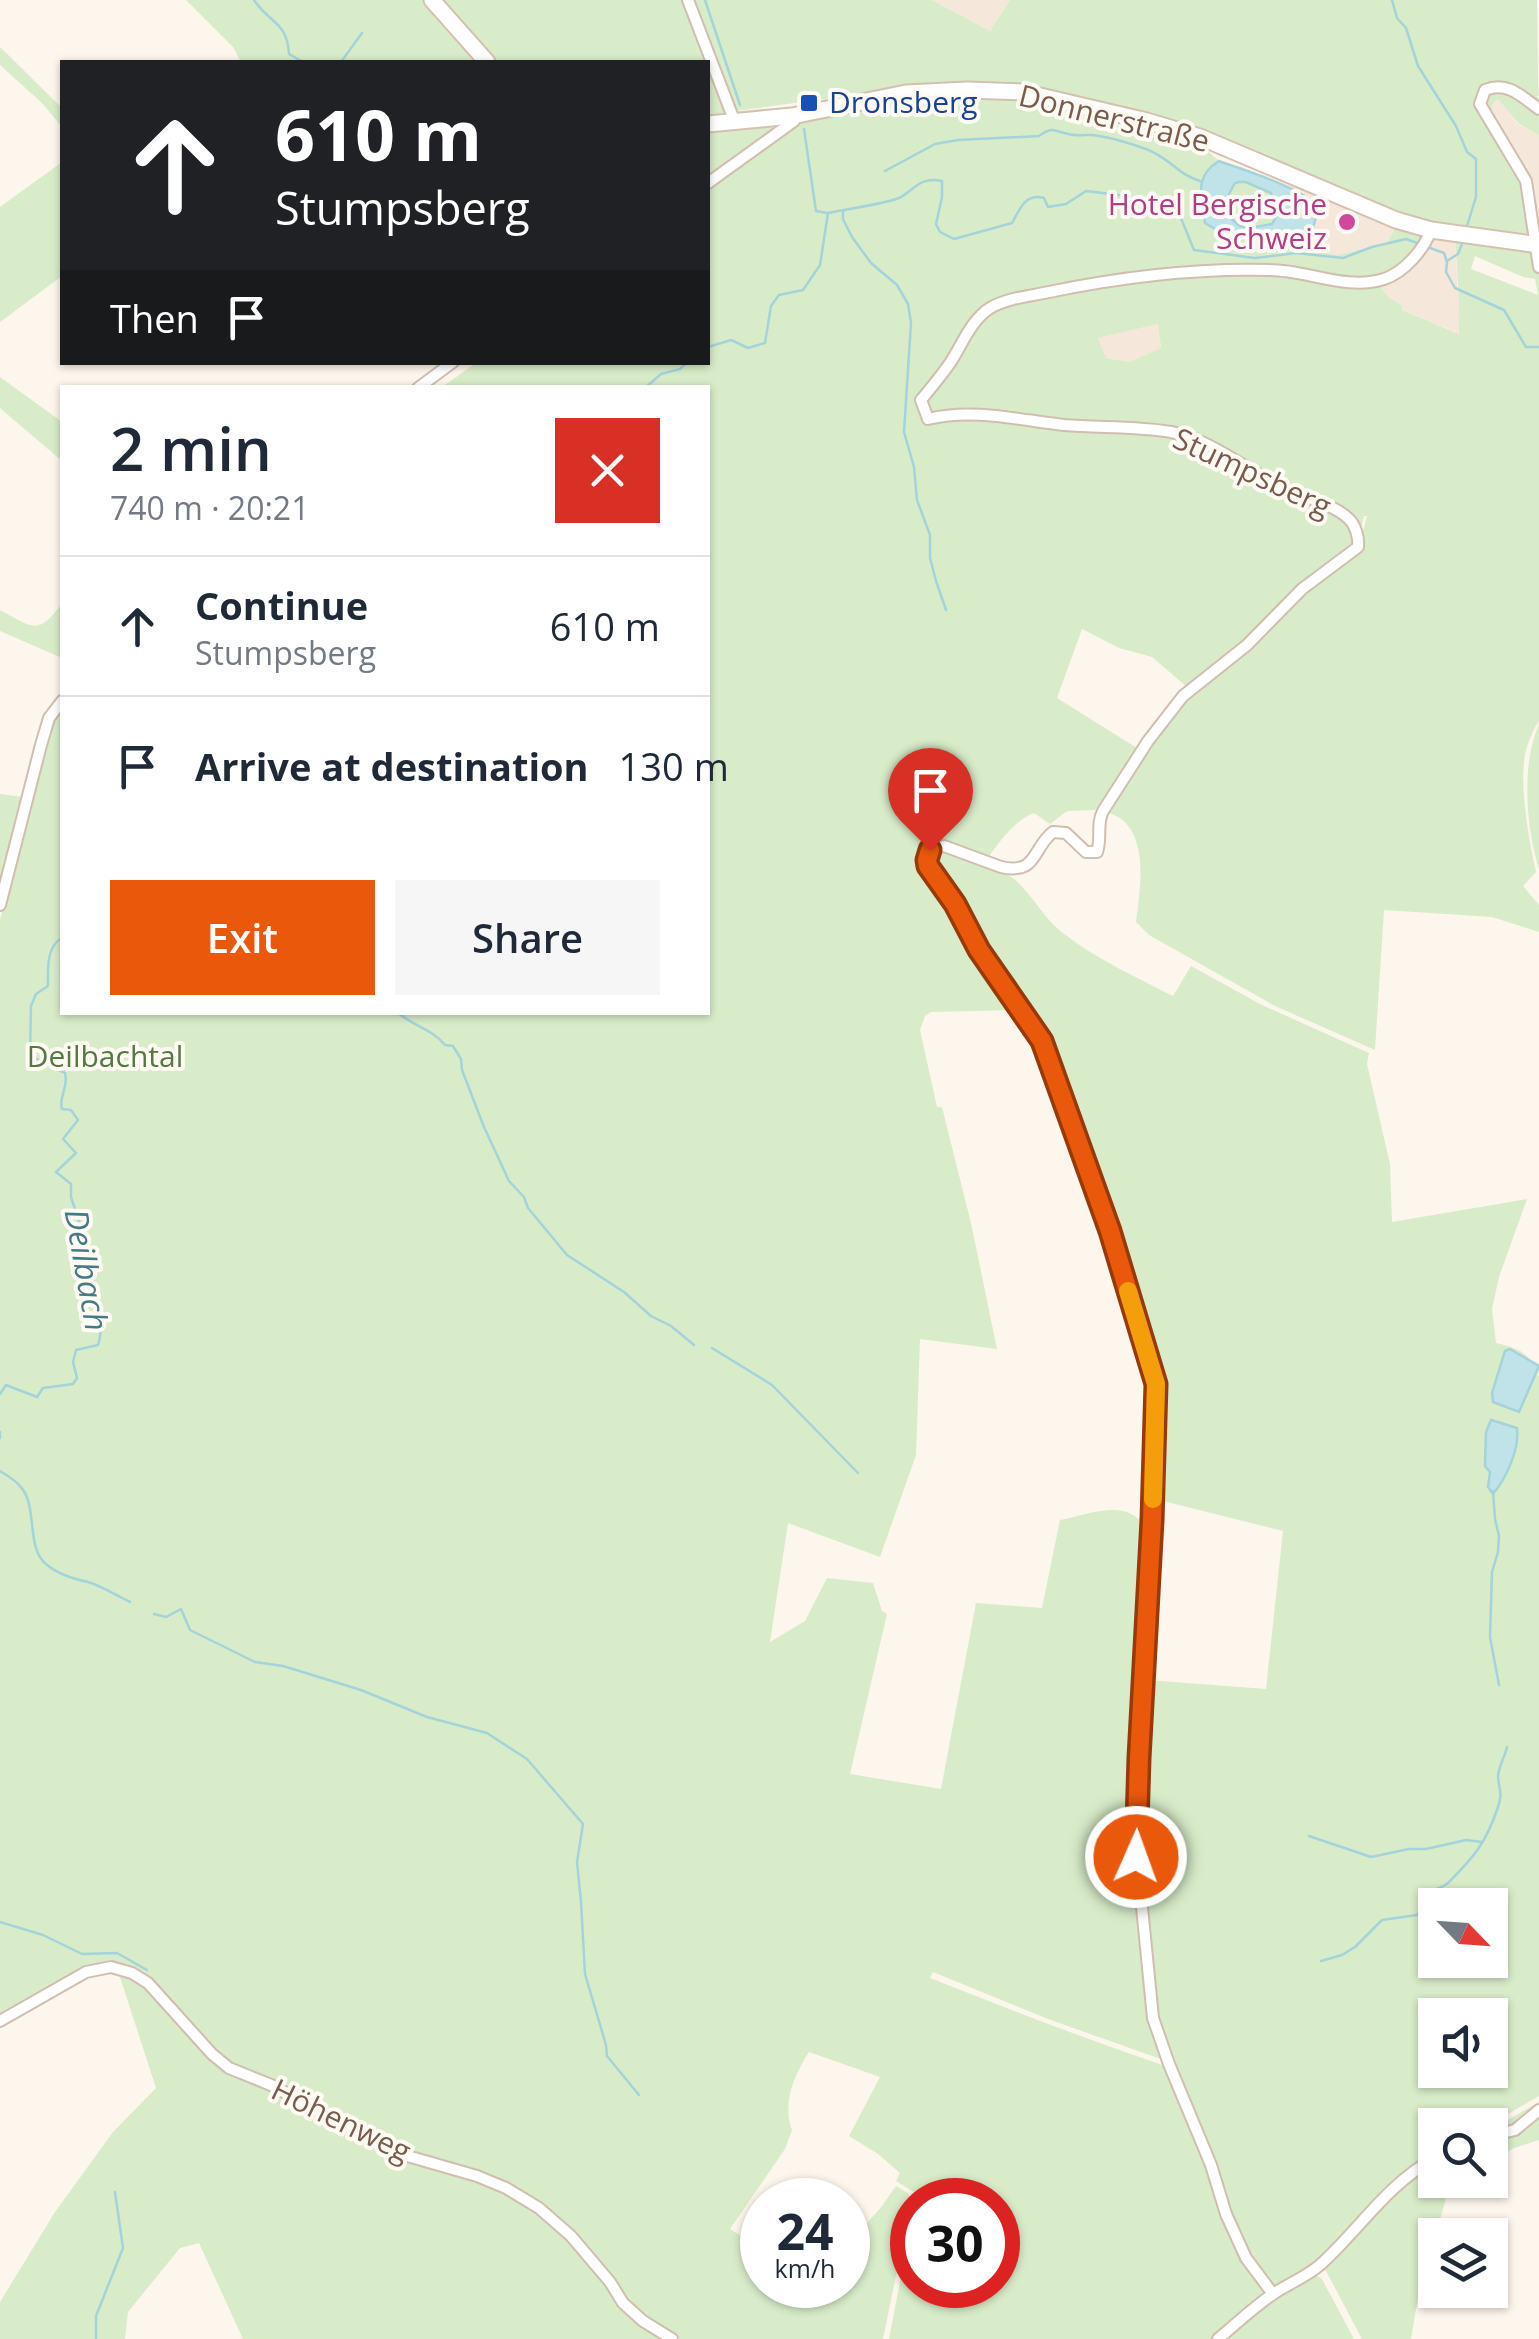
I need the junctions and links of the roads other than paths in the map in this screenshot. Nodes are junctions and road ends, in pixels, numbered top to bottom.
1 (432, 0) edge
2 (688, 0) edge
3 (486, 60) edge
4 (1539, 109) edge
5 (792, 116) junction
6 (734, 120) junction
7 (710, 124) edge
8 (710, 182) edge
9 (1429, 235) junction
10 (1537, 245) edge
11 (1539, 267) edge
12 (449, 365) edge
13 (422, 385) edge
14 (60, 704) edge
15 (0, 905) edge
16 (0, 2021) edge
17 (1539, 2110) edge
18 (1508, 2132) edge
19 (1418, 2168) edge
20 (1272, 2294) junction
21 (672, 2339) edge
22 (1218, 2339) edge

1 - 3 main road
2 - 6 street
4 - 10 street
5 - 6 main road, Donnerstraße
5 - 8 street
5 - 9 main road, Donnerstraße
6 - 7 main road, Donnerstraße
9 - 10 main road, Donnerstraße
9 - 20 street, Stumpsberg
10 - 11 street
12 - 13 street
14 - 15 street
16 - 21 street, Höhenweg
17 - 18 street
19 - 20 street
20 - 22 street

